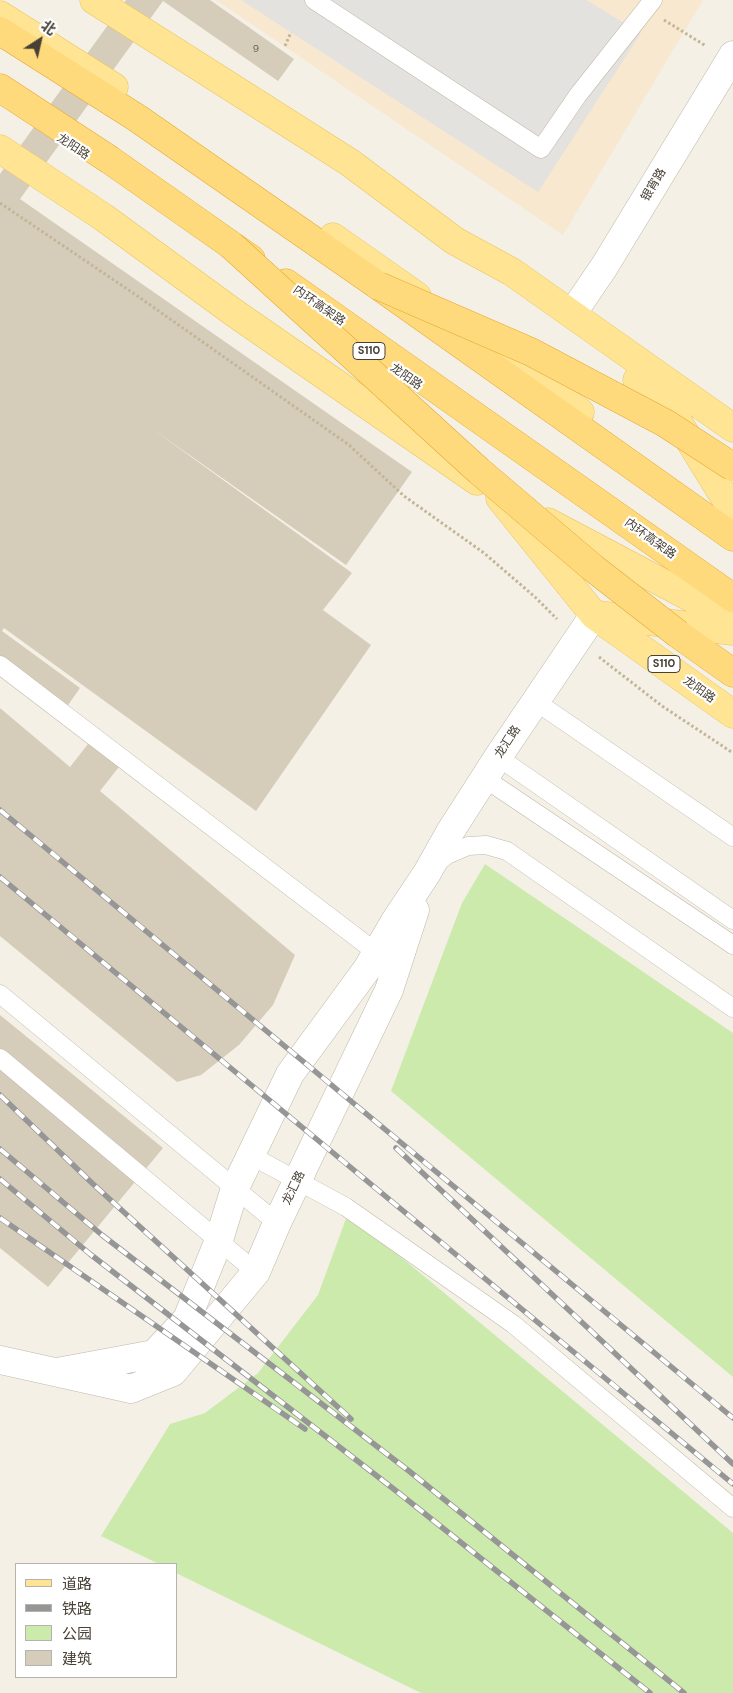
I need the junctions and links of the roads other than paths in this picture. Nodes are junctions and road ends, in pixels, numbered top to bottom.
1 (94, 0) edge
2 (314, 0) edge
3 (650, 5) edge
4 (0, 15) edge
5 (0, 31) edge
6 (731, 58) edge
7 (0, 88) edge
8 (0, 99) edge
9 (0, 149) edge
10 (455, 241) junction
11 (231, 245) junction
12 (379, 286) junction
13 (572, 314) junction
14 (733, 428) edge
15 (733, 467) edge
16 (499, 496) junction
17 (733, 510) edge
18 (733, 522) edge
19 (733, 537) edge
20 (733, 598) edge
21 (733, 611) edge
22 (594, 615) junction
23 (733, 620) edge
24 (733, 631) edge
25 (0, 665) edge
26 (733, 673) edge
27 (535, 701) junction
28 (733, 714) edge
29 (491, 768) junction
30 (733, 838) edge
31 (427, 873) junction
32 (733, 920) edge
33 (733, 945) edge
34 (377, 953) junction
35 (0, 994) edge
36 (733, 1008) edge
37 (0, 1058) edge
38 (250, 1155) junction
39 (298, 1181) junction
40 (235, 1188) junction
41 (277, 1223) junction
42 (219, 1240) junction
43 (256, 1272) junction
44 (0, 1360) edge
45 (57, 1372) junction
46 (733, 1508) edge

1 - 10 main road
2 - 3 lane
4 - 18 main road
5 - 12 highway
6 - 13 street, 银宵路
7 - 11 highway, 内环高架路
8 - 21 main road, 龙阳路 / S110
9 - 16 main road, 龙阳路 / S110
10 - 13 main road
10 - 17 main road
11 - 20 highway, 内环高架路, bridge
11 - 26 highway, bridge
12 - 15 highway, bridge
12 - 19 highway, bridge
13 - 14 main road
16 - 22 main road, 龙阳路 / S110
16 - 23 main road, 龙阳路 / S110
22 - 24 main road
22 - 27 street, 龙汇路
22 - 28 main road, 龙阳路 / S110
25 - 34 lane
27 - 29 street, 龙汇路
27 - 30 lane
29 - 31 street, 龙汇路
29 - 32 lane
29 - 33 lane
31 - 34 street, 龙汇路
31 - 36 lane
31 - 39 street, 龙汇路
34 - 38 street, 龙汇路
35 - 40 lane
37 - 42 lane
38 - 39 lane
38 - 40 street, 龙汇路
39 - 41 street, 龙汇路
39 - 46 lane
40 - 41 lane
40 - 42 street, 龙汇路
41 - 43 street, 龙汇路
42 - 43 lane
42 - 45 street, 龙汇路
43 - 45 street, 龙汇路
44 - 45 street, 龙汇路

